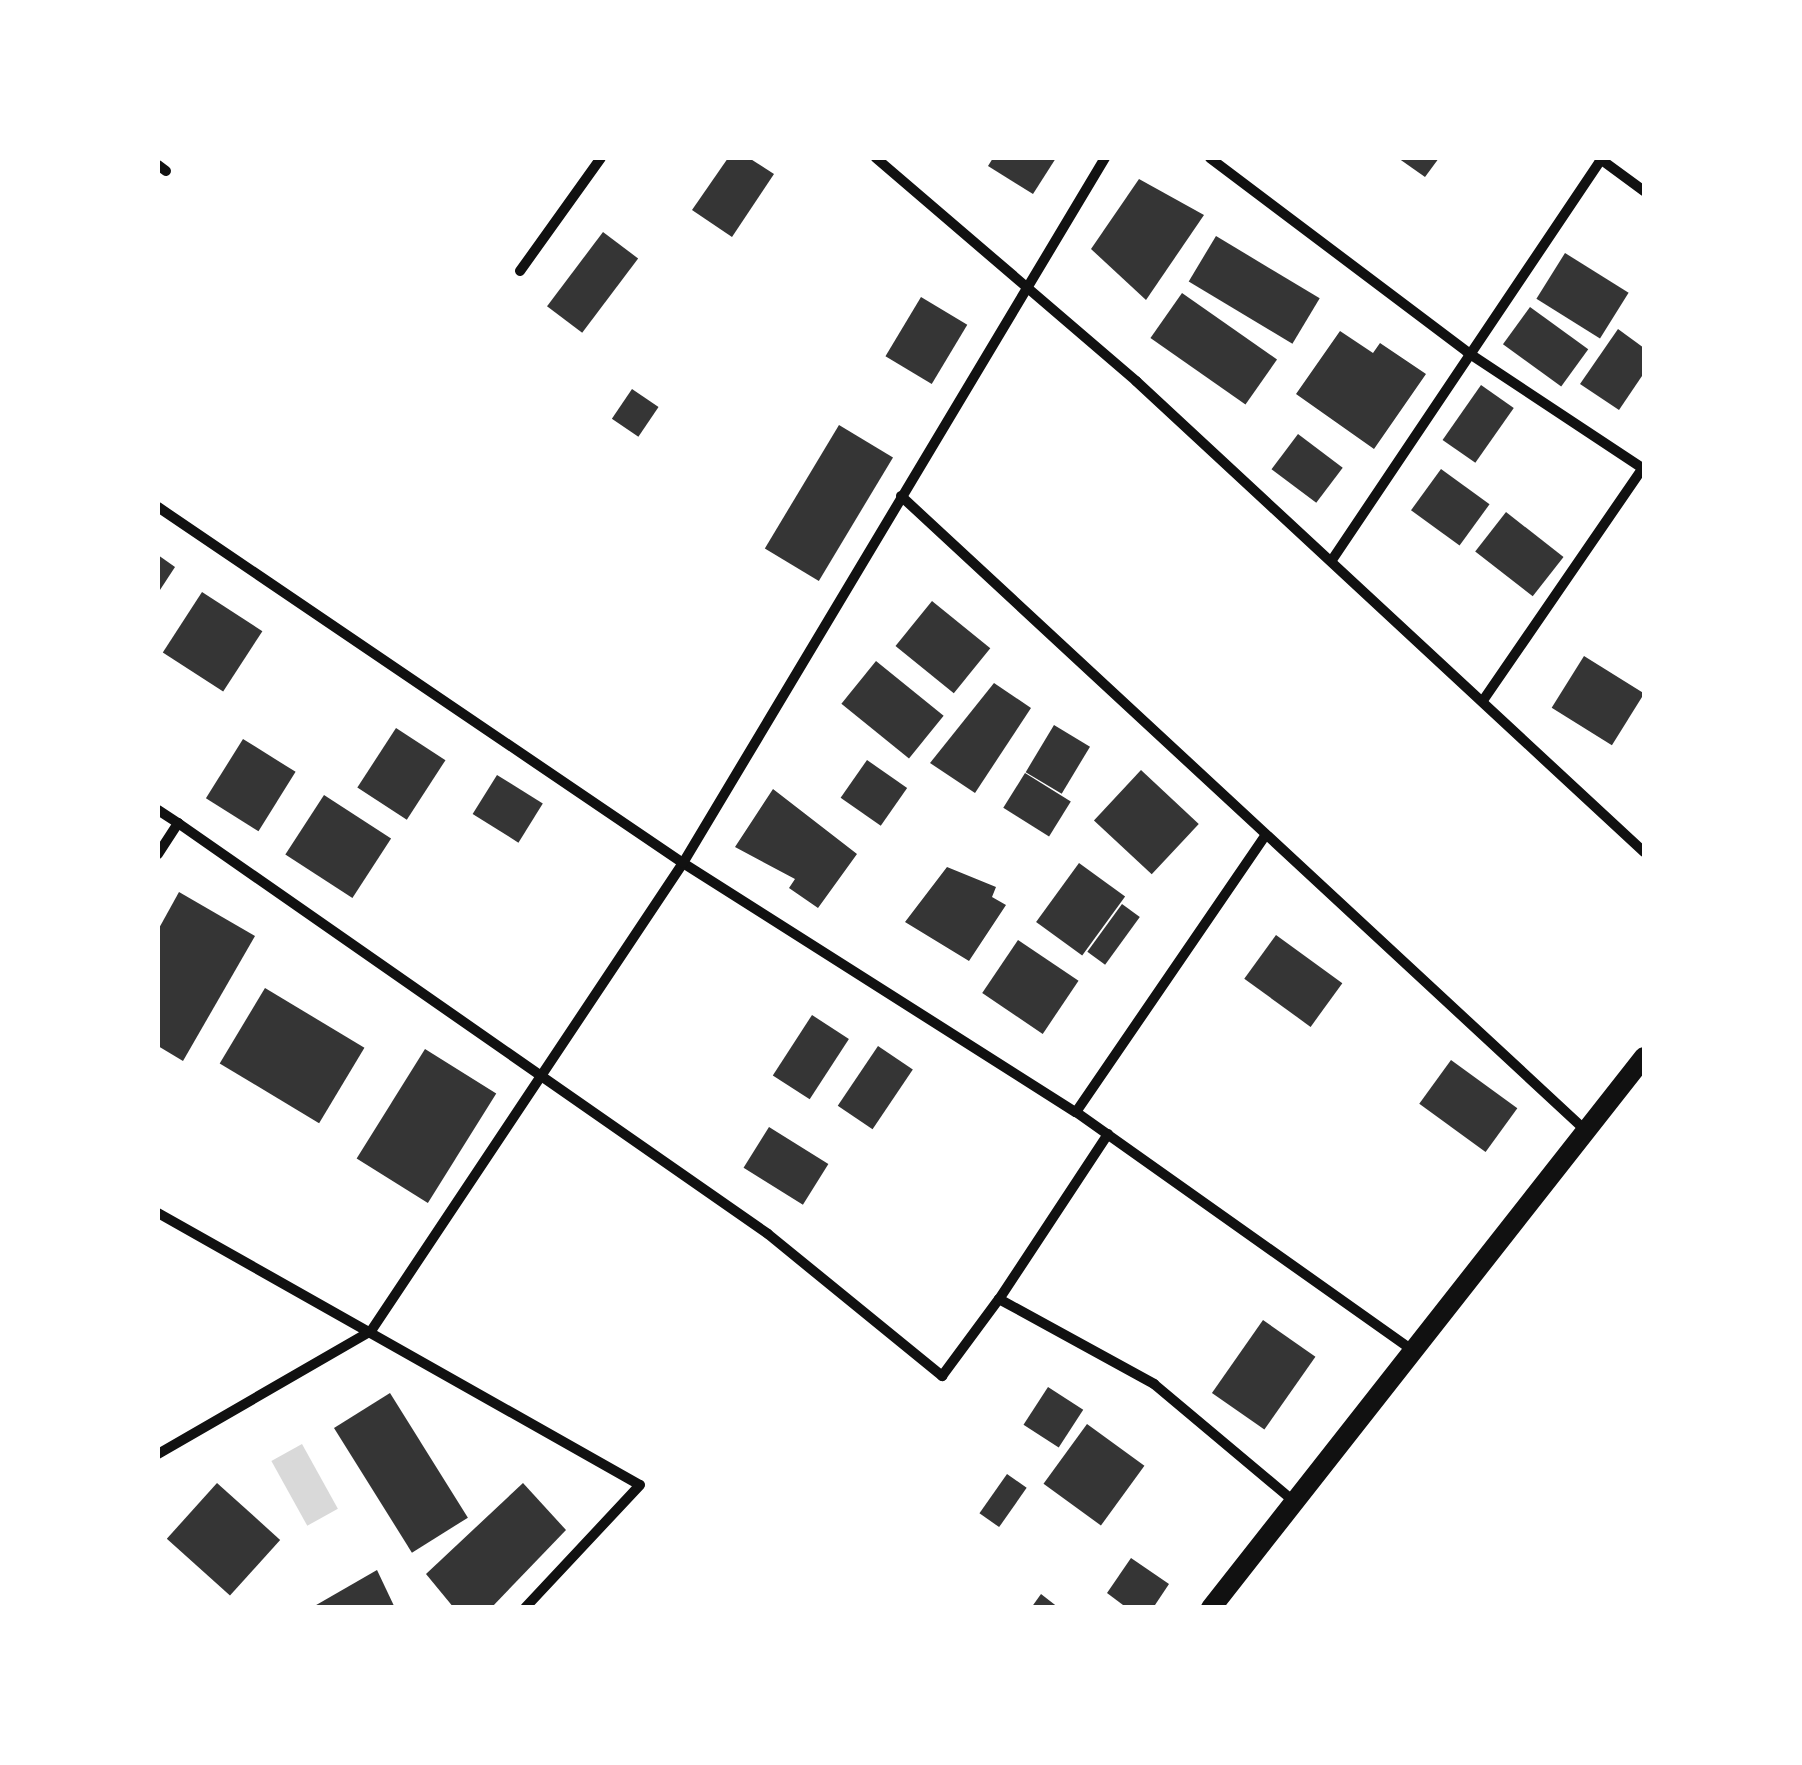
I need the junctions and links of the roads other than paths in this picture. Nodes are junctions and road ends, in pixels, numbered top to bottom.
1 (601, 158) edge
2 (876, 158) edge
3 (1104, 158) edge
4 (1210, 158) edge
5 (1600, 158) edge
6 (1644, 191) edge
7 (520, 271) dead end
8 (1025, 283) junction
9 (1467, 352) junction
10 (1644, 468) edge
11 (901, 496) junction
12 (158, 507) edge
13 (1332, 560) junction
14 (1484, 699) junction
15 (158, 810) edge
16 (178, 823) junction
17 (1266, 834) junction
18 (1644, 852) edge
19 (158, 854) edge
20 (683, 863) junction
21 (1644, 1057) edge
22 (543, 1082) junction
23 (1076, 1112) junction
24 (1584, 1129) junction
25 (1108, 1134) junction
26 (158, 1213) edge
27 (999, 1299) junction
28 (371, 1331) junction
29 (1409, 1348) junction
30 (158, 1454) edge
31 (1290, 1498) junction
32 (525, 1608) edge
33 (1211, 1608) edge

1 - 7 street
2 - 8 street
3 - 8 street
4 - 9 street
5 - 6 street
5 - 9 street
8 - 11 street
8 - 13 street
9 - 10 street
9 - 13 street
10 - 14 street
11 - 17 street
11 - 20 street
12 - 20 street
13 - 14 street
14 - 18 street
15 - 16 street
16 - 19 street
16 - 22 street
17 - 23 street
17 - 24 street
20 - 22 street
20 - 23 street
21 - 24 main road
22 - 27 street
22 - 28 street
23 - 25 street
24 - 29 main road
25 - 27 street
25 - 29 street
26 - 28 street
27 - 31 street
28 - 30 street
28 - 32 street
29 - 31 main road
31 - 33 main road

